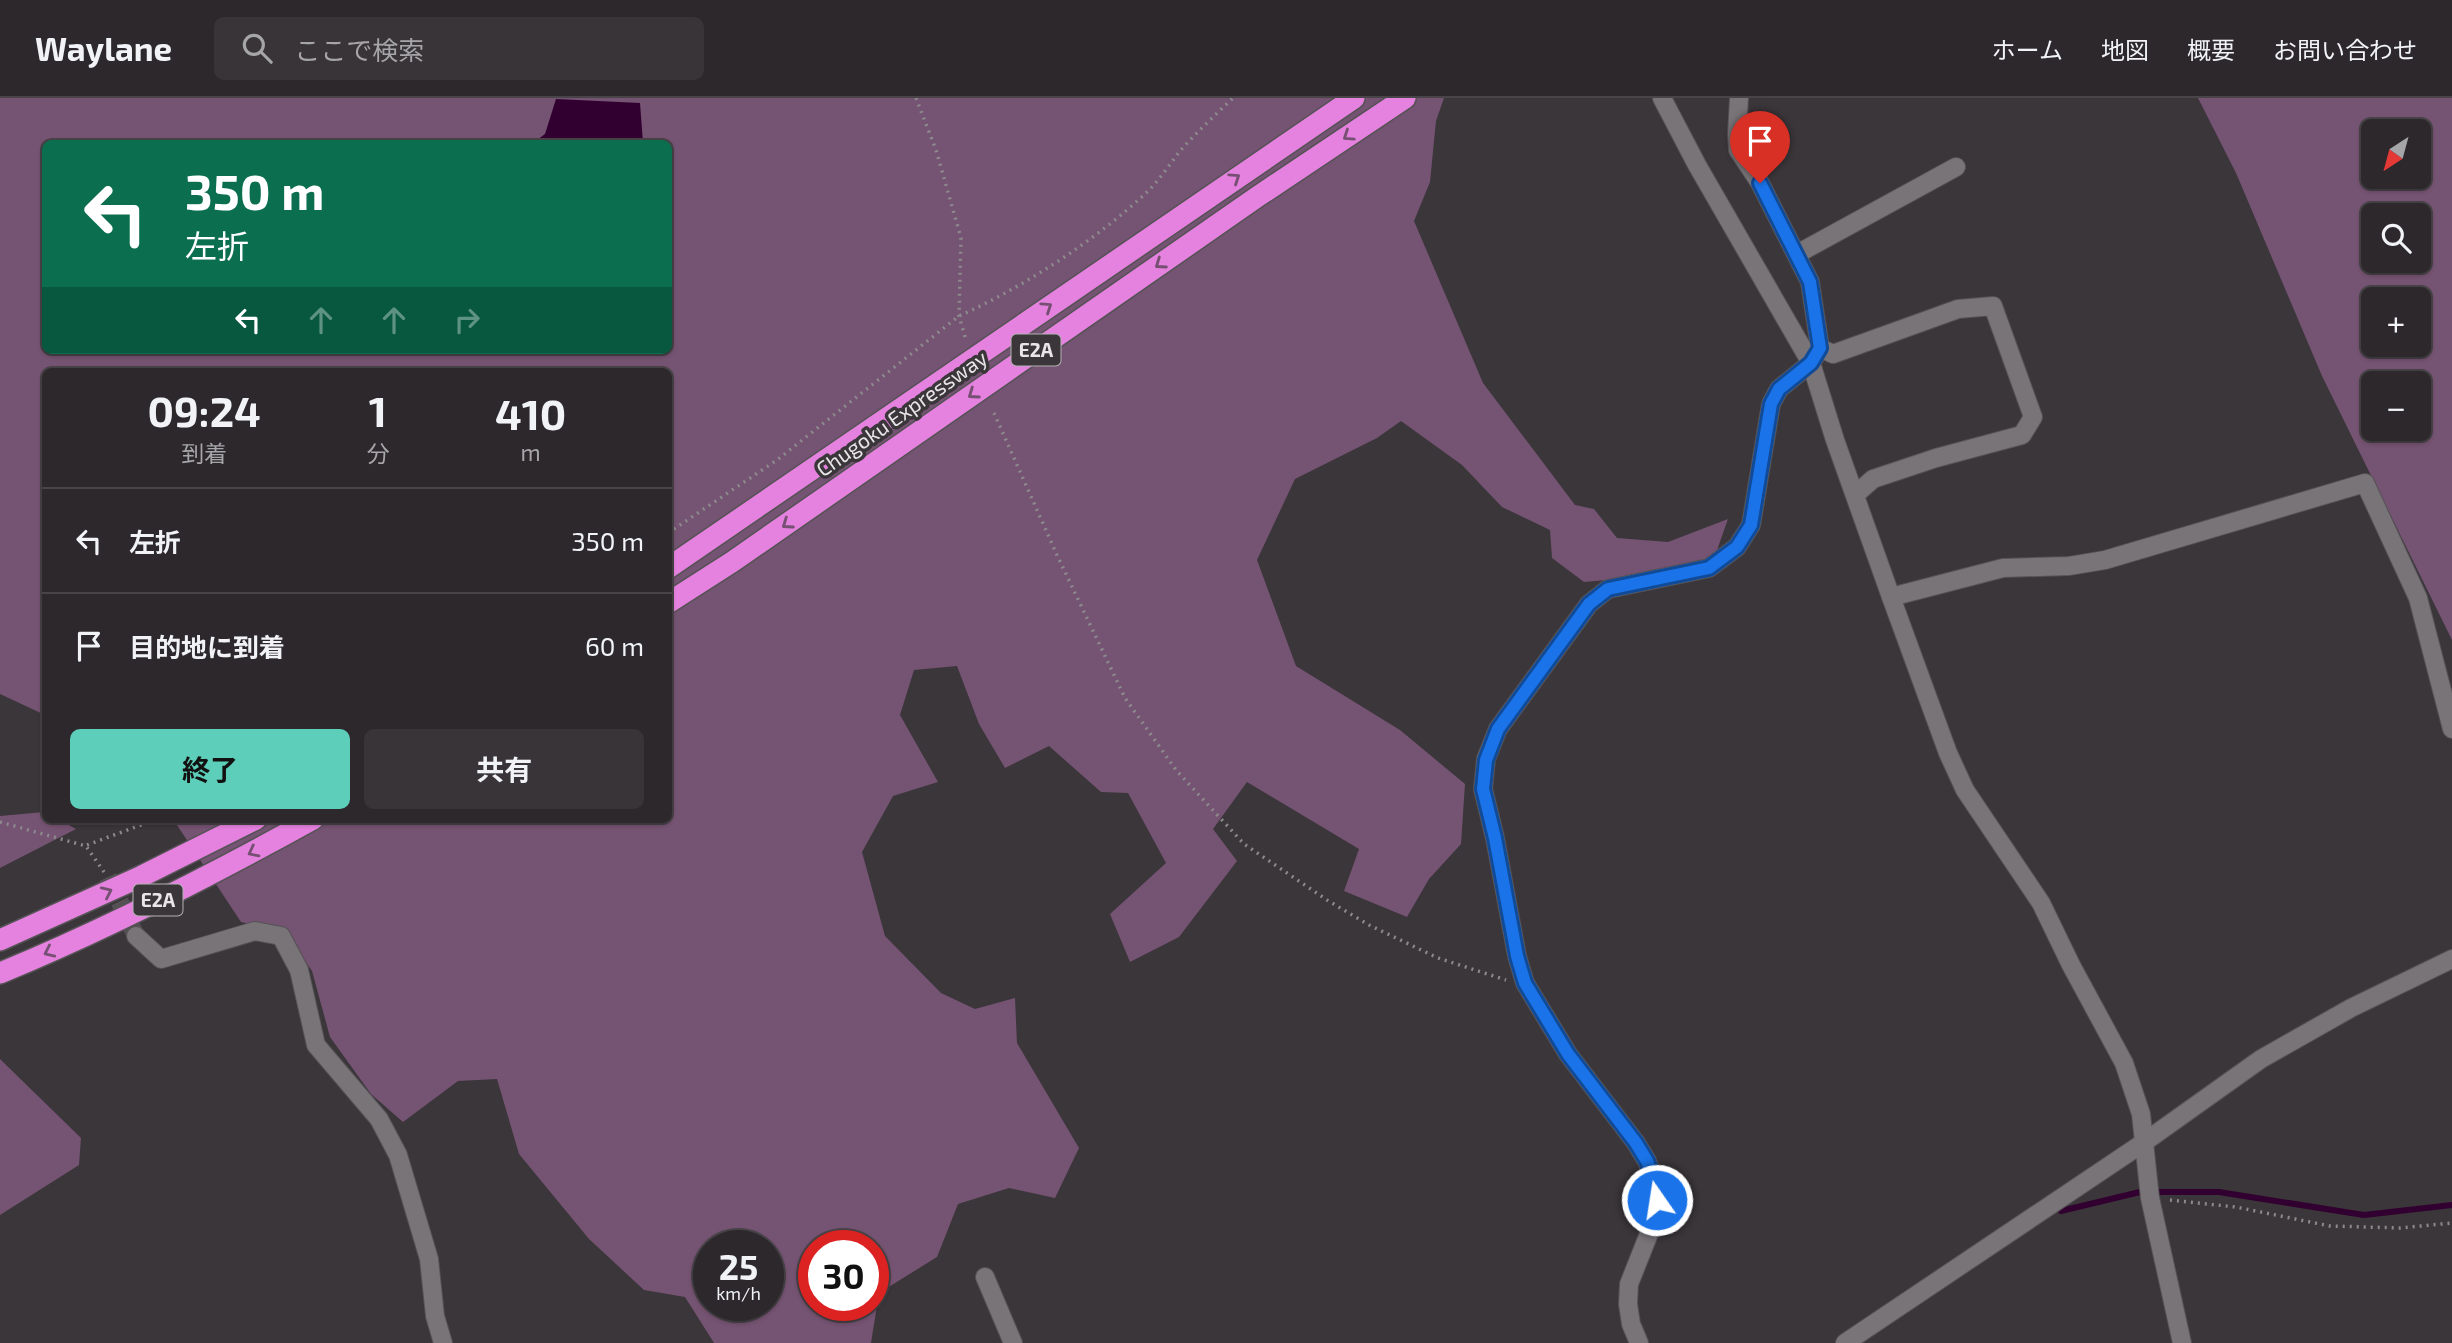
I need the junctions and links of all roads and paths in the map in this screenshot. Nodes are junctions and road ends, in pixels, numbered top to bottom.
1 (916, 98) edge
2 (1233, 98) edge
3 (1354, 98) edge
4 (1405, 98) edge
5 (1662, 98) edge
6 (1739, 98) edge
7 (1956, 167) dead end
8 (1797, 254) junction
9 (959, 316) junction
10 (966, 342) dead end
11 (1816, 356) junction
12 (994, 413) dead end
13 (1856, 494) junction
14 (672, 530) edge
15 (672, 565) edge
16 (1891, 597) junction
17 (672, 600) edge
18 (2452, 729) edge
19 (0, 822) edge
20 (146, 823) edge
21 (248, 823) edge
22 (305, 823) edge
23 (86, 846) junction
24 (108, 877) tunnel mouth
25 (136, 936) tunnel mouth
26 (0, 940) edge
27 (2452, 960) edge
28 (0, 973) edge
29 (1525, 983) junction
30 (2143, 1143) junction
31 (2150, 1198) junction
32 (2452, 1223) edge
33 (985, 1277) dead end
34 (443, 1343) edge
35 (1013, 1343) edge
36 (1639, 1343) edge
37 (1845, 1343) edge
38 (2182, 1343) edge

1 - 9 path
2 - 9 path
15 -> 3 highway, Chugoku Expressway / E2A
4 -> 17 highway, Chugoku Expressway / E2A
5 - 11 street
6 - 8 street
7 - 8 street
8 - 11 street
9 - 10 path
9 - 14 path
11 - 13 street
11 - 13 street
11 - 29 street
12 - 29 path
13 - 16 street
16 - 18 street
16 - 30 street
19 - 23 path
20 - 23 path
26 -> 21 highway, E2A
22 -> 28 highway, E2A
23 - 24 path
25 - 34 street
27 - 30 street
29 - 36 street
30 - 31 street
30 - 37 street
31 - 32 path
31 - 38 street
33 - 35 street

